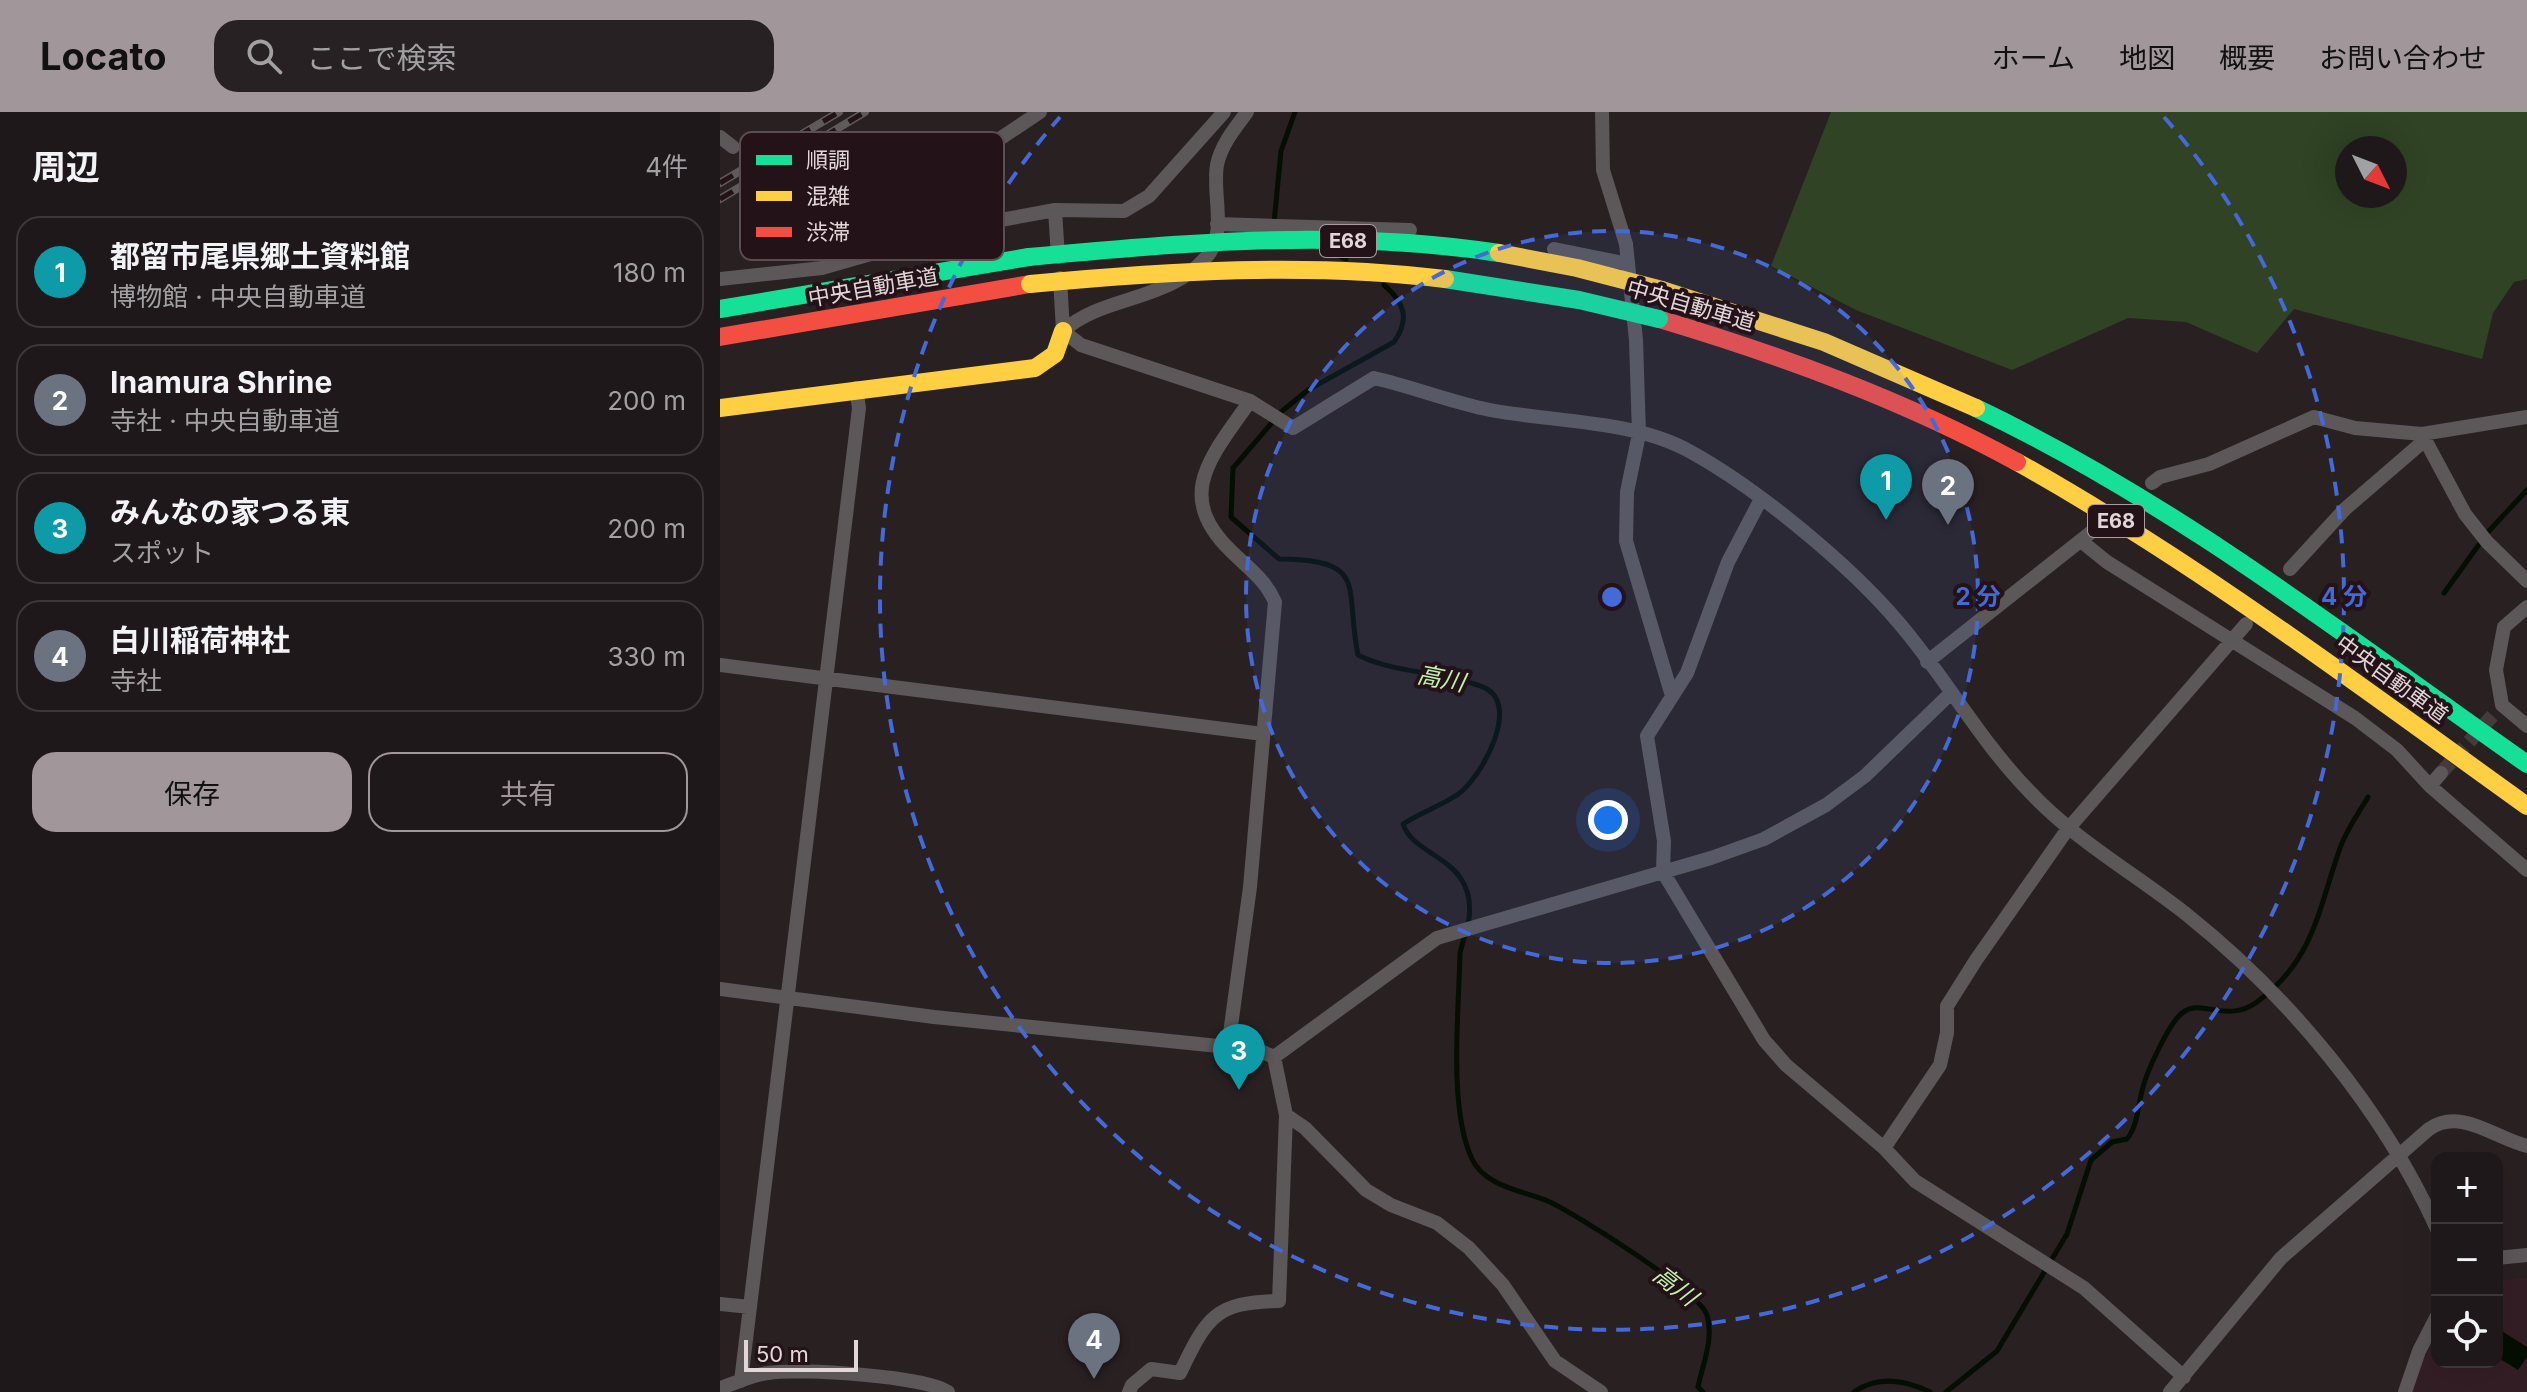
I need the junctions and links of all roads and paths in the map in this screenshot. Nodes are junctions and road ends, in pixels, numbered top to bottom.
1 (1040, 112) edge
2 (1224, 112) edge
3 (1247, 112) edge
4 (1602, 112) edge
5 (1004, 136) edge
6 (720, 137) edge
7 (733, 147) dead end
8 (1055, 210) junction
9 (1004, 219) edge
10 (1217, 224) junction
11 (851, 260) edge
12 (1628, 264) junction
13 (720, 279) edge
14 (720, 309) edge
15 (1063, 331) junction
16 (720, 337) edge
17 (856, 388) junction
18 (1254, 404) junction
19 (720, 408) edge
20 (2527, 417) edge
21 (1639, 434) junction
22 (2423, 437) junction
23 (2152, 483) dead end
24 (1761, 499) junction
25 (2094, 530) dead end
26 (2081, 541) junction
27 (2290, 569) dead end
28 (2527, 581) edge
29 (2527, 607) edge
30 (2246, 624) dead end
31 (2233, 642) junction
32 (1927, 662) junction
33 (720, 665) edge
34 (827, 678) junction
35 (1950, 694) junction
36 (1672, 696) junction
37 (2527, 726) edge
38 (1263, 734) junction
39 (2527, 764) edge
40 (2441, 773) tunnel mouth
41 (2430, 786) junction
42 (2527, 806) edge
43 (2067, 830) junction
44 (2527, 870) edge
45 (1663, 872) junction
46 (720, 989) edge
47 (788, 997) junction
48 (1228, 1048) junction
49 (1274, 1057) junction
50 (1286, 1115) junction
51 (2527, 1146) edge
52 (1884, 1148) junction
53 (2400, 1154) junction
54 (2435, 1224) edge
55 (2527, 1255) edge
56 (2503, 1257) edge
57 (720, 1304) edge
58 (750, 1307) junction
59 (2431, 1328) edge
60 (2184, 1377) junction
61 (741, 1381) junction
62 (720, 1388) edge
63 (948, 1392) edge
64 (1129, 1392) edge
65 (1601, 1392) edge
66 (2170, 1392) edge
67 (2405, 1392) edge

1 - 5 street
2 - 8 street
3 - 10 street
4 - 12 street
6 - 7 street
8 - 9 street
8 - 15 street
10 - 12 street
10 - 15 street
11 - 13 street
12 - 21 street
14 - 39 main road, 中央自動車道 / E68, bridge
15 - 17 main road
15 - 18 street
16 - 42 main road, 中央自動車道 / E68, bridge
17 - 19 main road
17 - 34 street
18 - 21 street
18 - 38 street
20 - 22 street
21 - 24 street
21 - 36 street
22 - 23 street
22 - 27 street
22 - 28 street
24 - 32 street
24 - 36 street
25 - 26 street
26 - 31 street
26 - 32 street
29 - 37 street
30 - 31 street
31 - 41 street
31 - 43 street
32 - 35 street
33 - 34 street
34 - 38 street
34 - 47 street
35 - 43 street
35 - 45 street
36 - 45 street
38 - 48 street
40 - 41 street
41 - 44 street
43 - 52 street
43 - 53 street
45 - 49 street
45 - 52 street
46 - 47 street
47 - 48 street
47 - 58 street
48 - 49 street
49 - 50 street
50 - 64 street
50 - 65 street
51 - 53 street
52 - 60 street
53 - 54 street
53 - 60 street
55 - 56 street
57 - 58 street
58 - 61 street
59 - 67 street
60 - 66 street
61 - 62 street
61 - 63 street

